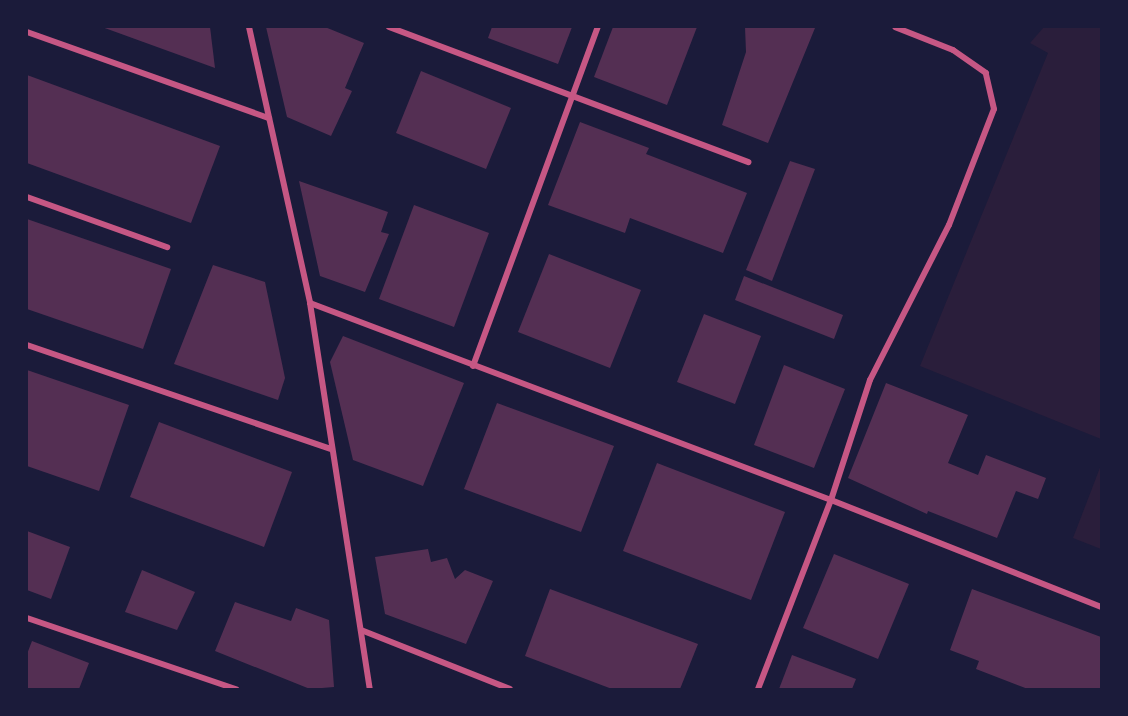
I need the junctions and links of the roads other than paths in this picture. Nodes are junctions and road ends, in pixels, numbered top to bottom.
1 (249, 27) edge
2 (388, 27) edge
3 (598, 27) edge
4 (895, 27) edge
5 (27, 32) edge
6 (572, 99) junction
7 (269, 118) junction
8 (748, 162) dead end
9 (27, 197) edge
10 (167, 247) dead end
11 (310, 303) junction
12 (27, 345) edge
13 (473, 366) junction
14 (330, 449) junction
15 (831, 500) junction
16 (1101, 607) edge
17 (27, 618) edge
18 (361, 630) junction
19 (236, 689) edge
20 (370, 689) edge
21 (510, 689) edge
22 (758, 689) edge

1 - 7 street
2 - 6 street
3 - 6 street
4 - 15 street
5 - 7 street
6 - 8 street
6 - 13 street
7 - 11 street
9 - 10 street
11 - 13 street
11 - 14 street
12 - 14 street
13 - 15 street
14 - 18 street
15 - 16 street
15 - 22 street
17 - 19 street
18 - 20 street
18 - 21 street

